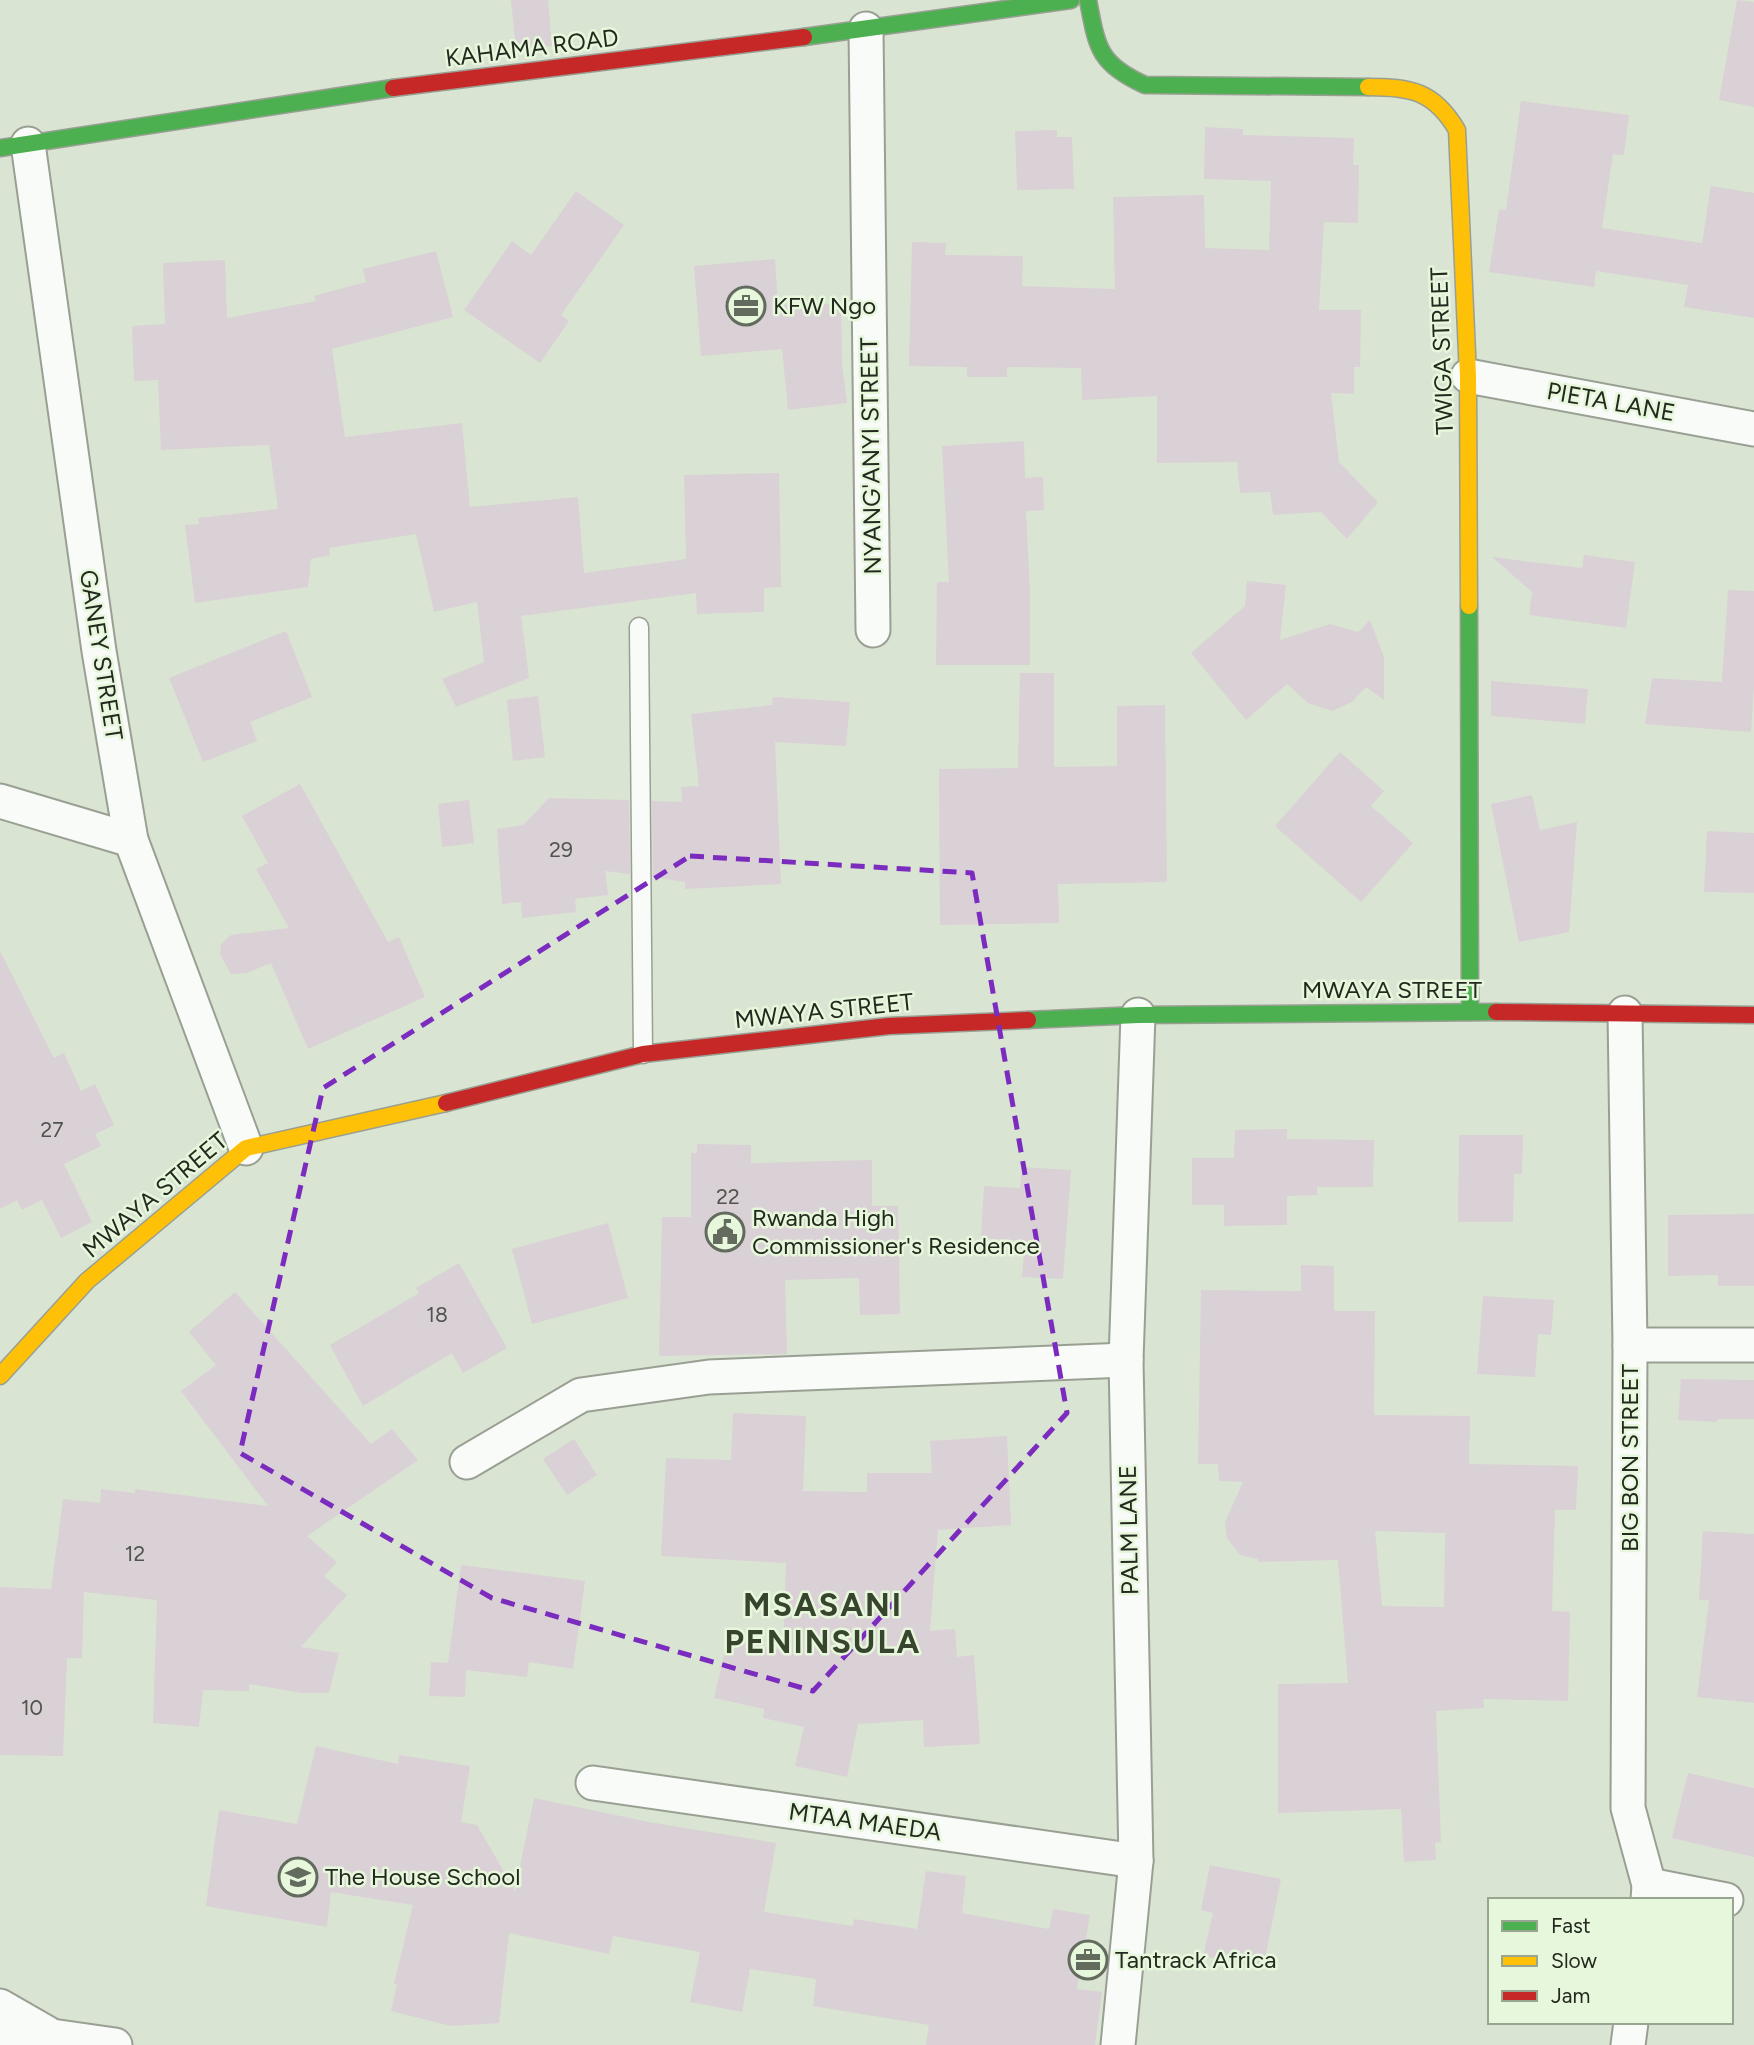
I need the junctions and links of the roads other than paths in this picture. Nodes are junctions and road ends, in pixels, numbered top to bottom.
1 (1071, 0) edge
2 (1088, 0) edge
3 (866, 29) junction
4 (14, 146) edge
5 (1468, 376) junction
6 (1754, 429) edge
7 (639, 627) dead end
8 (873, 630) dead end
9 (0, 801) edge
10 (131, 840) junction
11 (1470, 1012) junction
12 (1625, 1013) junction
13 (1138, 1015) junction
14 (1754, 1015) edge
15 (642, 1054) junction
16 (246, 1148) junction
17 (1630, 1345) junction
18 (1754, 1345) edge
19 (1126, 1360) junction
20 (0, 1376) edge
21 (467, 1462) dead end
22 (593, 1783) dead end
23 (1136, 1861) junction
24 (1648, 1893) edge
25 (1704, 1898) edge
26 (1733, 1901) edge
27 (1754, 1905) edge
28 (0, 2006) edge
29 (1631, 2024) edge
30 (0, 2034) edge
31 (52, 2036) junction
32 (115, 2045) edge
33 (1118, 2045) edge
34 (1628, 2045) edge

1 - 3 street, KAHAMA ROAD
2 - 5 street, TWIGA STREET
3 - 4 street, KAHAMA ROAD
3 - 8 street, NYANG'ANYI STREET
4 - 10 street, GANEY STREET
5 - 6 street, PIETA LANE
5 - 11 street, TWIGA STREET
7 - 15 lane
9 - 10 street
10 - 16 street, GANEY STREET
11 - 12 street, MWAYA STREET
11 - 13 street, MWAYA STREET
12 - 14 street, MWAYA STREET
12 - 17 street, BIG BON STREET
13 - 15 street, MWAYA STREET
13 - 19 street, PALM LANE
15 - 16 street, MWAYA STREET
16 - 20 street, MWAYA STREET
17 - 18 street
17 - 24 street, BIG BON STREET
19 - 21 street
19 - 23 street, PALM LANE
22 - 23 street, MTAA MAEDA
23 - 33 street, PALM LANE
24 - 25 street
26 - 27 street
28 - 31 street
29 - 34 street
30 - 31 street
31 - 32 street

